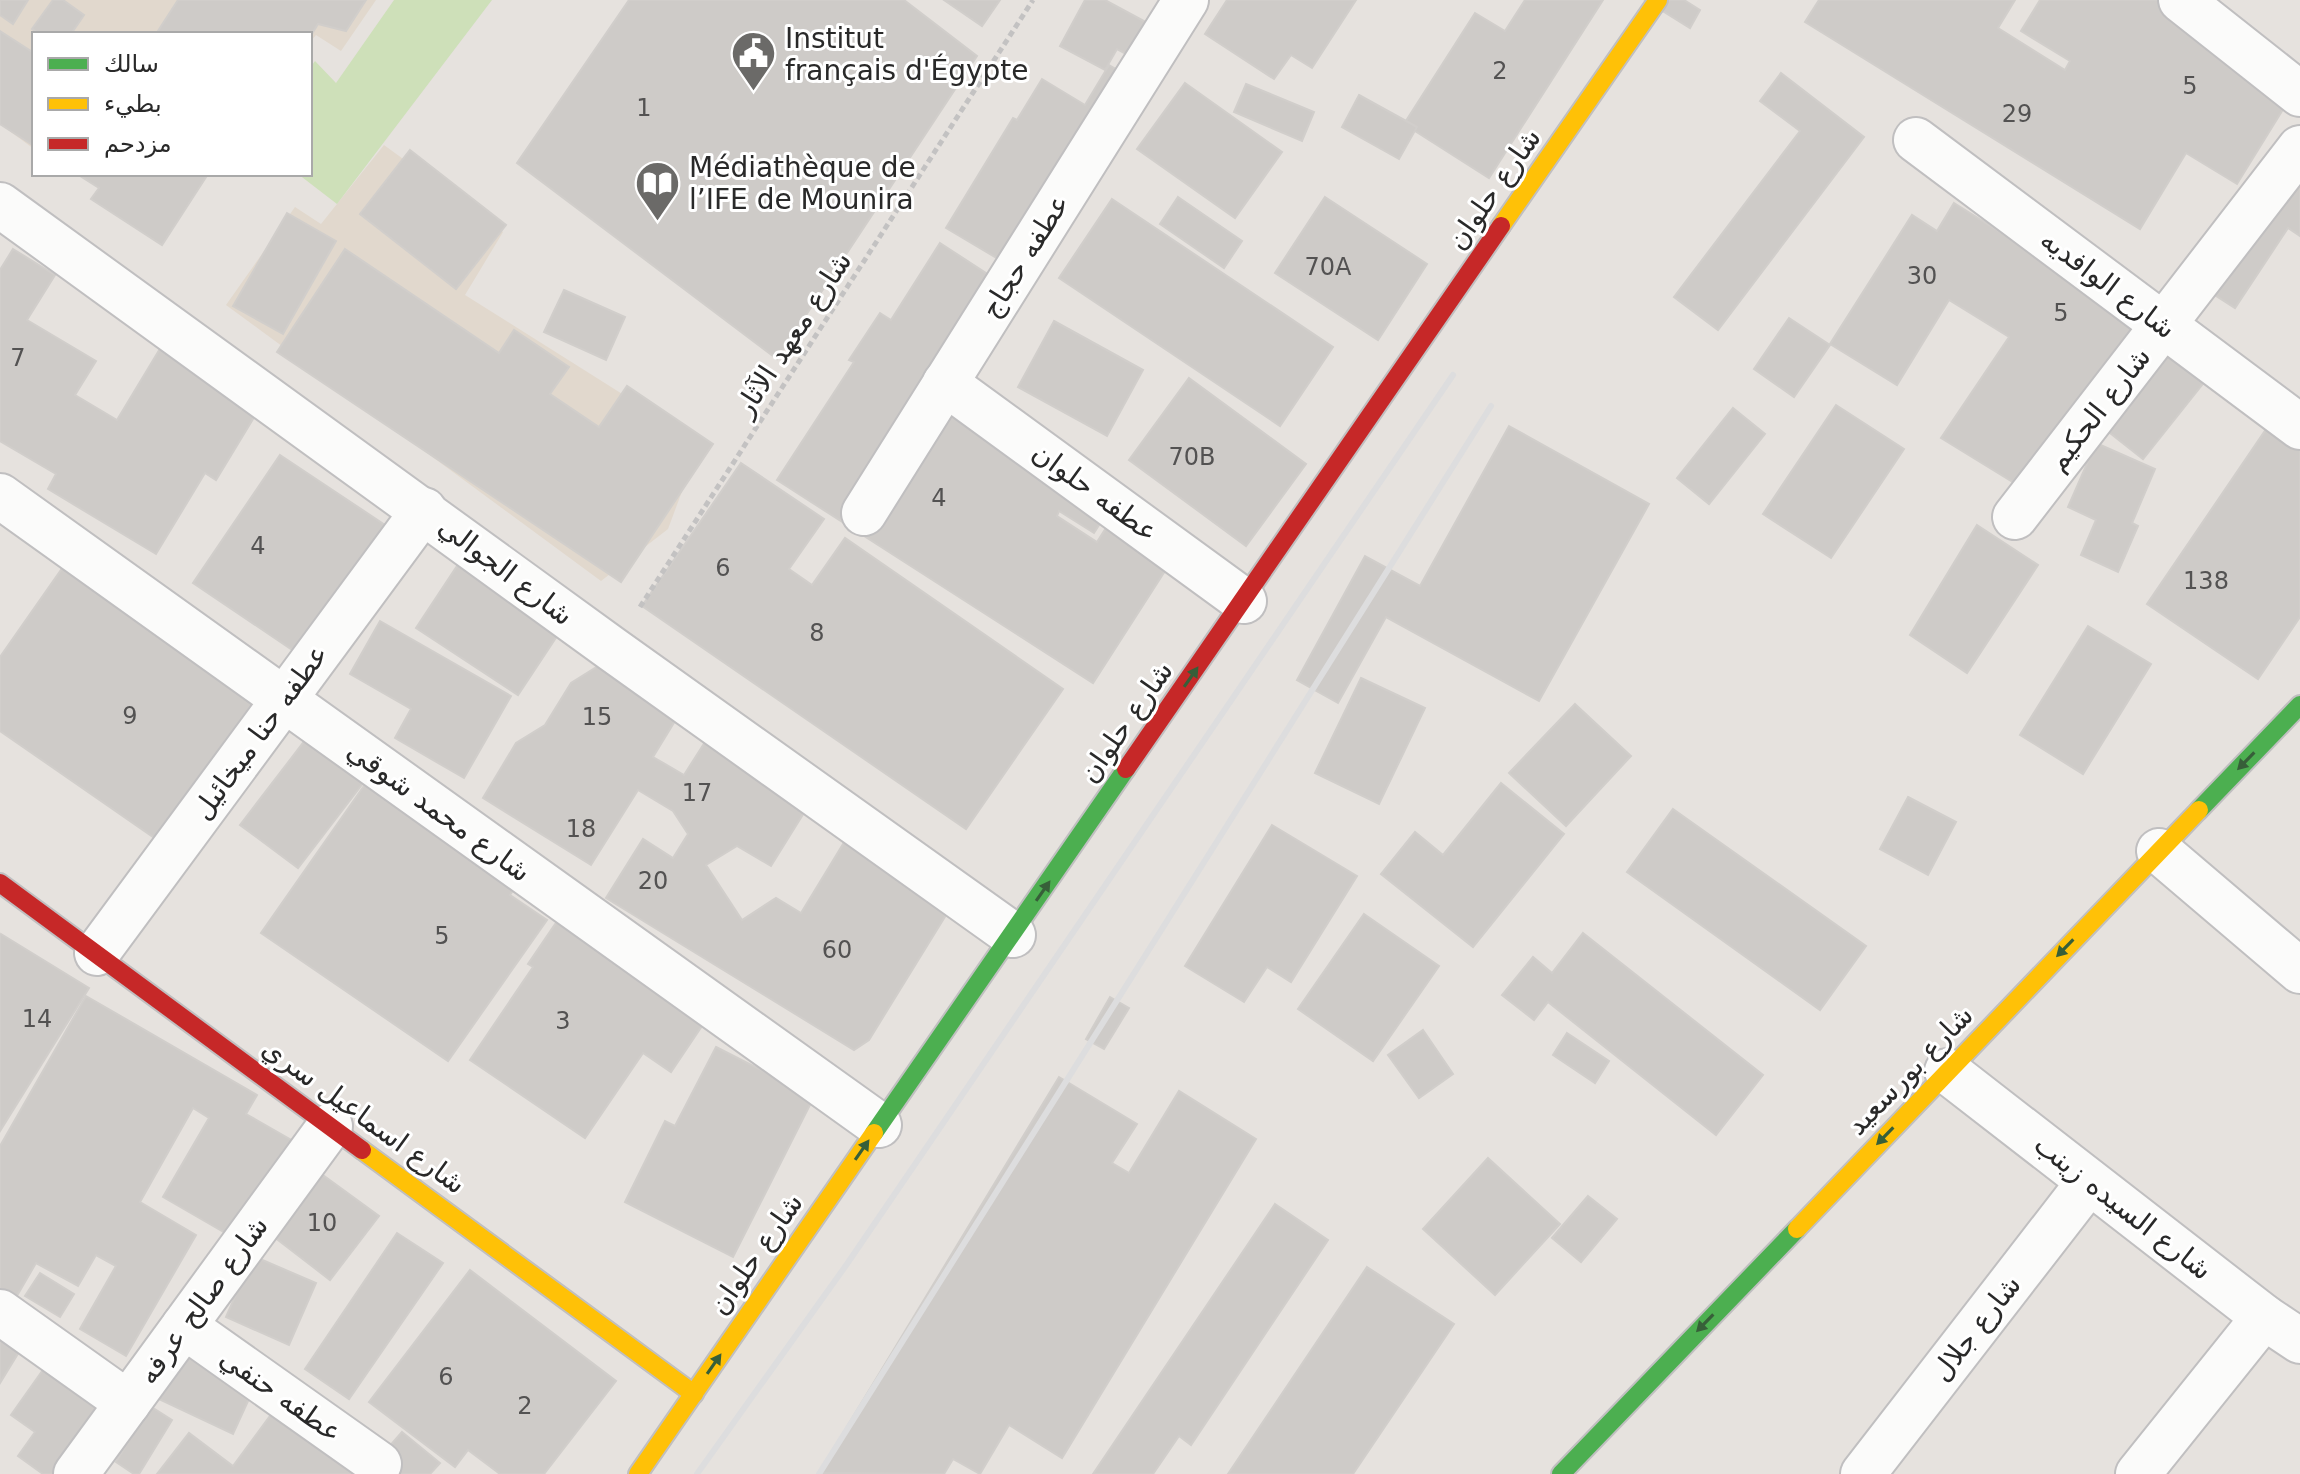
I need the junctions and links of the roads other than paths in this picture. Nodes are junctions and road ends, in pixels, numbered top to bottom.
1 (1186, 0) edge
2 (1658, 0) edge
3 (2181, 0) edge
4 (2300, 94) edge
5 (1916, 140) dead end
6 (2300, 148) edge
7 (0, 205) edge
8 (2164, 325) junction
9 (945, 383) junction
10 (2300, 427) edge
11 (0, 496) edge
12 (424, 510) junction
13 (864, 513) dead end
14 (2015, 517) dead end
15 (1244, 601) junction
16 (284, 700) junction
17 (2300, 705) edge
18 (2159, 851) junction
19 (5, 898) edge
20 (1013, 935) junction
21 (97, 953) junction
22 (2300, 971) edge
23 (1947, 1071) junction
24 (879, 1125) junction
25 (330, 1126) junction
26 (2089, 1182) junction
27 (0, 1312) edge
28 (2285, 1320) edge
29 (184, 1326) junction
30 (694, 1394) junction
31 (128, 1403) junction
32 (379, 1464) dead end
33 (1868, 1472) edge
34 (76, 1474) edge
35 (638, 1474) edge
36 (1561, 1474) edge
37 (2138, 1474) edge

1 - 9 street, عطفه حجاج
2 - 15 street, شارع حلوان
3 - 4 street
5 - 8 street, شارع الوافديه
6 - 8 street, شارع الحكيم
7 - 12 street, شارع الجوالي
8 - 10 street, شارع الوافديه
8 - 14 street, شارع الحكيم
9 - 13 street, عطفه حجاج
9 - 15 street, عطفه حلوان
11 - 16 street, شارع محمد شوقي
12 - 16 street, عطفه حنا ميخائيل
12 - 20 street, شارع الجوالي
20 -> 15 street, شارع حلوان
16 - 21 street, عطفه حنا ميخائيل
16 - 24 street, شارع محمد شوقي
17 -> 18 street, شارع بورسعيد
18 - 22 street
18 -> 23 street, شارع بورسعيد
19 - 21 street, شارع اسماعيل سري
20 - 24 street, شارع حلوان
21 - 25 street, شارع اسماعيل سري
23 - 26 street, شارع السيده زينب
23 -> 36 street, شارع بورسعيد
30 -> 24 street, شارع حلوان
25 - 29 street, شارع صالح عرفه
25 - 30 street, شارع اسماعيل سري
26 - 28 street, شارع السيده زينب
26 - 33 street, شارع جلال
27 - 31 street
28 - 37 street
29 - 31 street, شارع صالح عرفه
29 - 32 street, عطفه حنفي
30 - 35 street, شارع حلوان
31 - 34 street, شارع صالح عرفه

